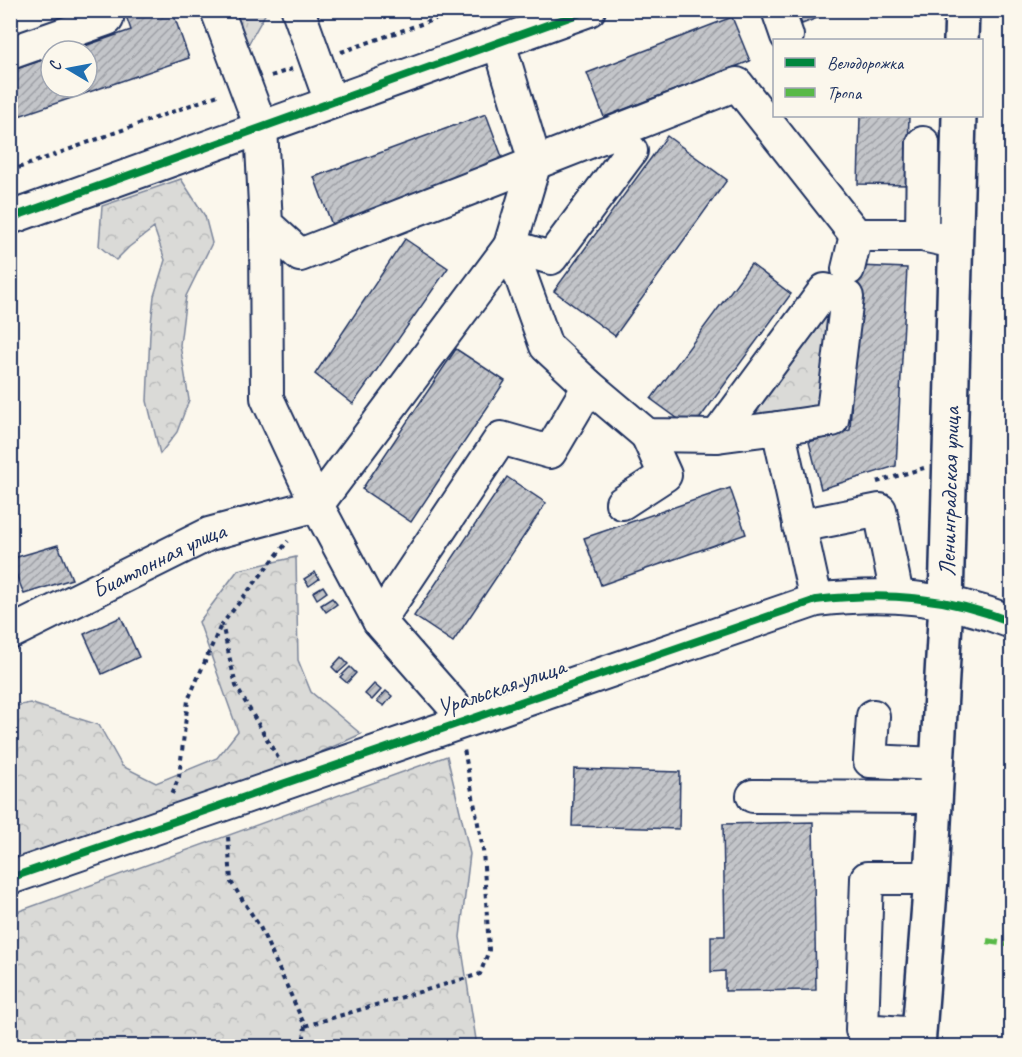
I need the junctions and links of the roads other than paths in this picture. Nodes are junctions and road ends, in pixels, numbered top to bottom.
1 (104, 10) edge
2 (217, 10) edge
3 (298, 10) edge
4 (589, 10) edge
5 (962, 10) edge
6 (538, 19) edge
7 (961, 39) edge
8 (499, 43) junction
9 (10, 53) edge
10 (331, 102) junction
11 (959, 117) edge
12 (261, 127) junction
13 (923, 143) dead end
14 (631, 151) dead end
15 (536, 162) junction
16 (10, 218) edge
17 (266, 224) junction
18 (856, 235) junction
19 (922, 235) junction
20 (955, 242) junction
21 (510, 246) junction
22 (848, 269) dead end
23 (589, 386) junction
24 (778, 428) junction
25 (647, 435) junction
26 (717, 436) junction
27 (622, 503) dead end
28 (317, 505) junction
29 (799, 526) junction
30 (897, 596) junction
31 (816, 600) junction
32 (946, 602) junction
33 (379, 621) junction
34 (1011, 622) edge
35 (10, 633) edge
36 (873, 716) dead end
37 (465, 734) junction
38 (937, 764) junction
39 (753, 796) dead end
40 (935, 797) junction
41 (10, 878) edge
42 (931, 878) junction
43 (918, 1040) edge

1 - 9 street
2 - 12 street
3 - 10 street
4 - 6 street
5 - 7 main road
6 - 8 street
8 - 10 street
8 - 15 street
10 - 12 street
11 - 20 main road, Ленинградская улица
12 - 16 street
12 - 17 street
13 - 19 street
14 - 21 street
15 - 17 street
15 - 18 street
15 - 21 street
17 - 28 street
18 - 19 street
18 - 22 street
19 - 20 street
20 - 32 main road, Ленинградская улица
21 - 23 street
21 - 28 street
23 - 25 street
23 - 33 street
24 - 26 street
24 - 26 street
24 - 29 street
25 - 26 street
25 - 27 street
28 - 33 street
28 - 35 street, Биатлонная улица
29 - 30 street
29 - 31 street
30 - 31 street, Уральская улица
30 - 32 street, Уральская улица
31 - 37 street, Уральская улица
32 - 34 street, Уральская улица
32 - 38 main road, Ленинградская улица
33 - 37 street
36 - 38 street
37 - 41 street, Уральская улица
38 - 40 main road, Ленинградская улица
39 - 40 street
40 - 42 main road, Ленинградская улица
42 - 43 main road, Ленинградская улица
42 - 43 street

